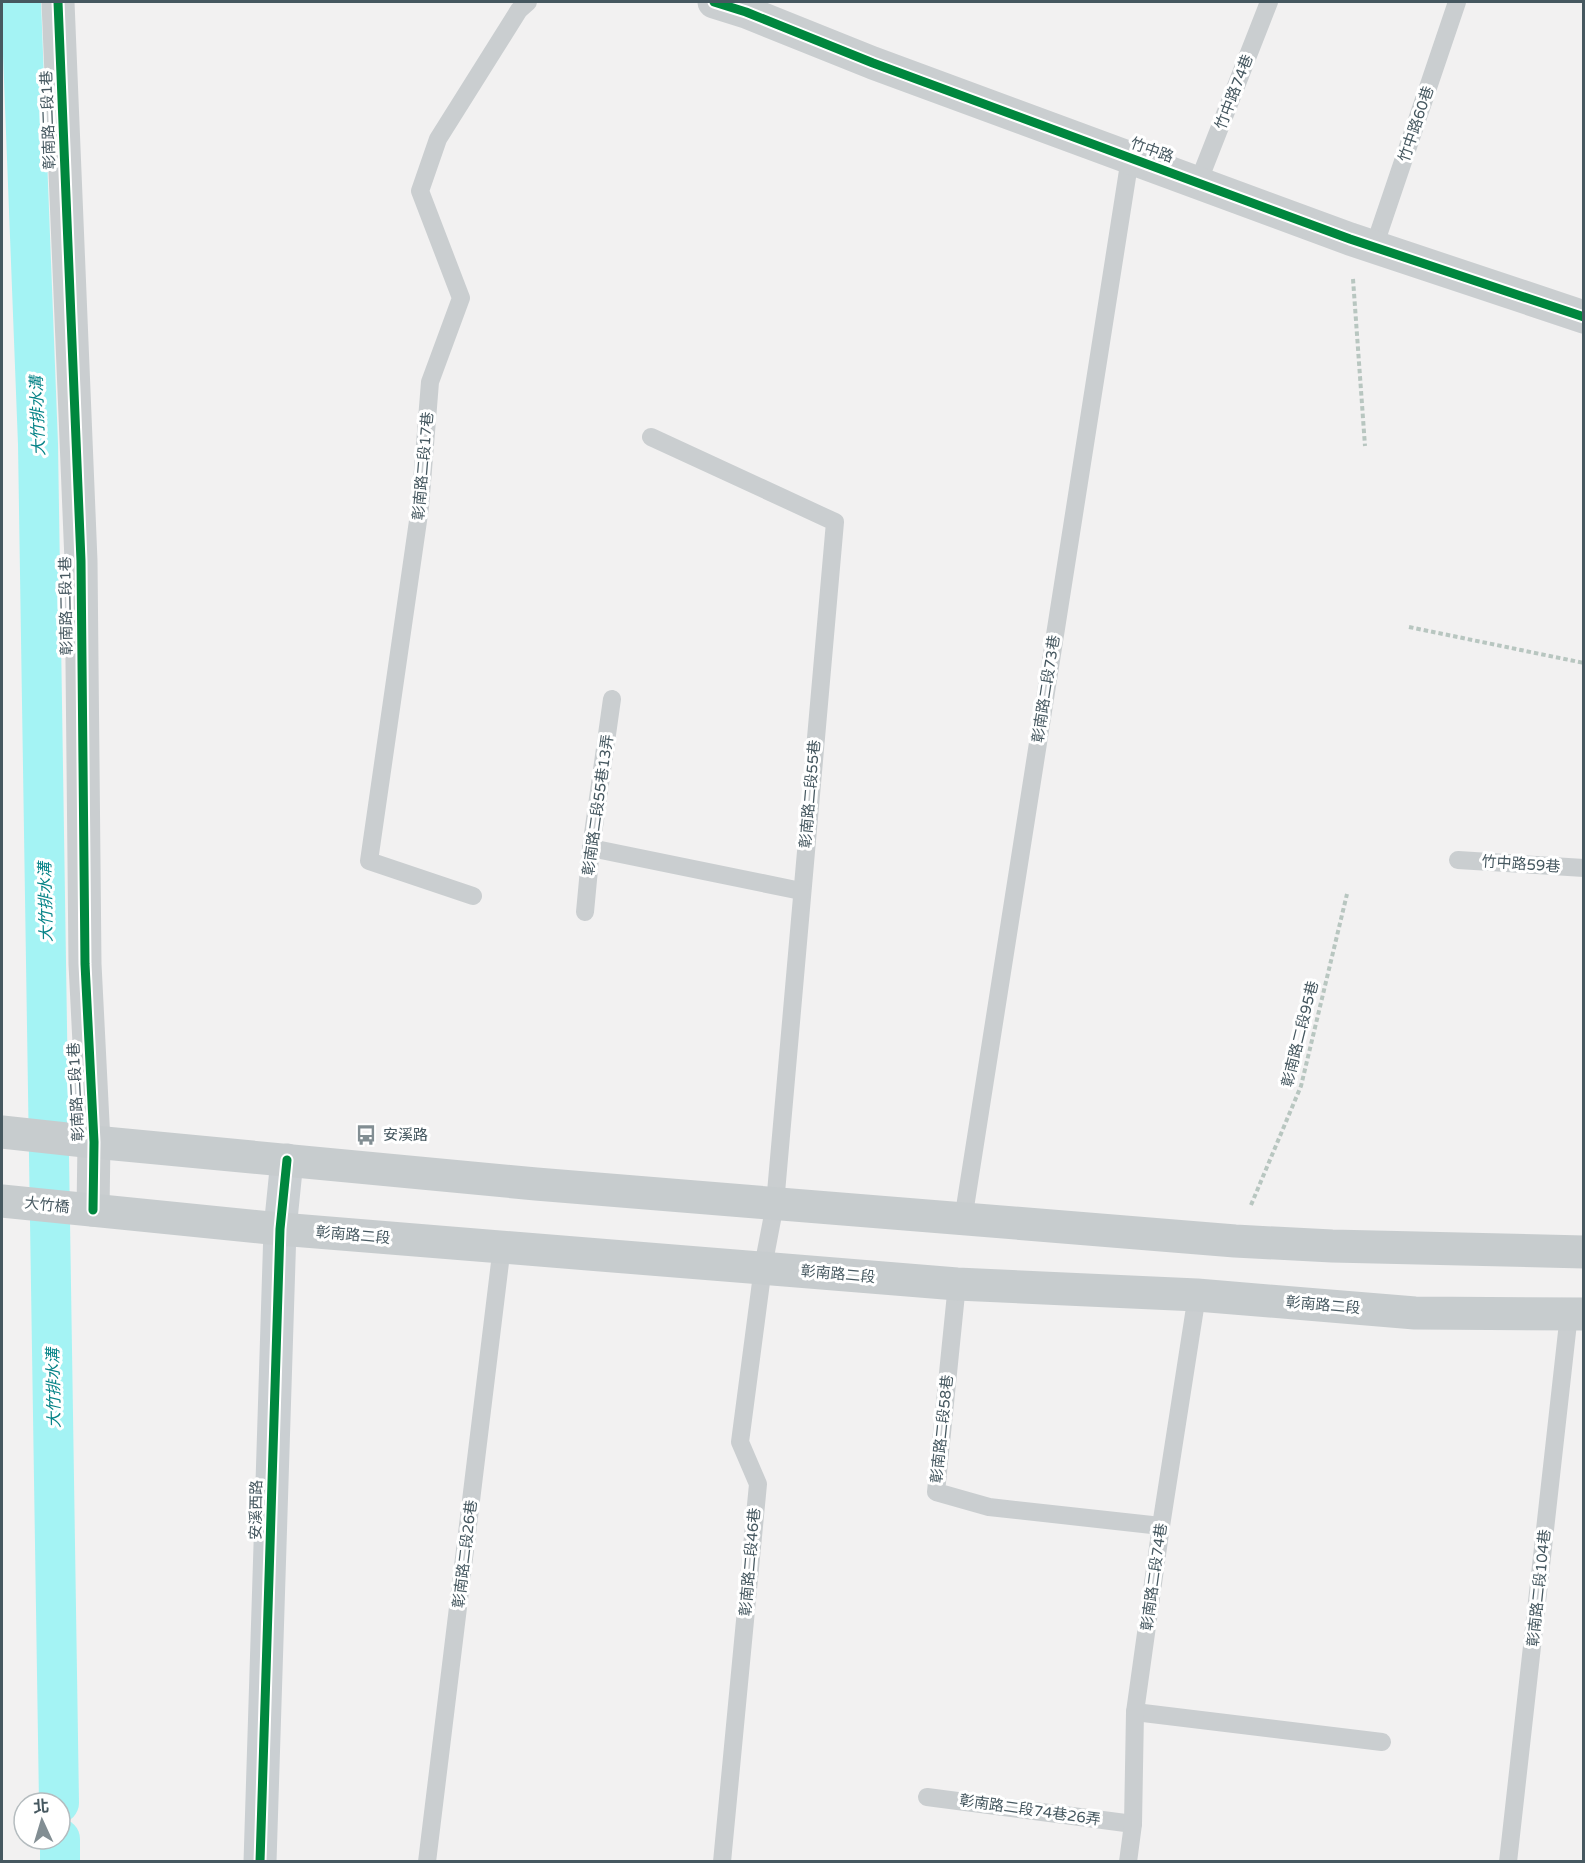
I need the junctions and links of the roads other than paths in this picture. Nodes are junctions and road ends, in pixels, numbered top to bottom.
1 (58, 2) edge
2 (528, 2) edge
3 (714, 2) edge
4 (1269, 2) edge
5 (1457, 2) edge
6 (1130, 158) junction
7 (1198, 183) junction
8 (1362, 243) junction
9 (1584, 316) edge
10 (651, 437) dead end
11 (612, 699) dead end
12 (591, 848) junction
13 (1458, 860) dead end
14 (1584, 868) edge
15 (801, 891) junction
16 (473, 896) dead end
17 (585, 912) dead end
18 (2, 1132) edge
19 (94, 1143) junction
20 (286, 1160) junction
21 (2, 1201) edge
22 (775, 1204) junction
23 (93, 1210) junction
24 (963, 1220) junction
25 (280, 1229) junction
26 (502, 1246) junction
27 (1584, 1252) edge
28 (763, 1267) junction
29 (957, 1284) junction
30 (1197, 1295) junction
31 (1576, 1314) edge
32 (1161, 1526) junction
33 (1135, 1712) junction
34 (1383, 1742) dead end
35 (927, 1797) dead end
36 (1133, 1824) junction
37 (260, 1862) edge
38 (427, 1862) edge
39 (722, 1862) edge
40 (1128, 1862) edge
41 (1508, 1862) edge

1 - 19 street, 彰南路二段1巷
2 - 16 lane, 彰南路二段17巷
3 - 6 street, 竹中路
4 - 7 lane, 竹中路74巷
5 - 8 lane, 竹中路60巷
6 - 7 street, 竹中路
6 - 24 lane, 彰南路二段73巷
7 - 8 street, 竹中路
8 - 9 street, 竹中路
10 - 15 lane, 彰南路二段55巷
11 - 12 lane, 彰南路二段55巷13弄
12 - 15 lane
12 - 17 lane, 彰南路二段55巷13弄
13 - 14 lane, 竹中路59巷
15 - 22 lane, 彰南路二段55巷
18 - 19 main road
19 - 20 main road
19 - 23 street, 彰南路二段1巷
20 - 22 main road
20 - 25 street, 安溪西路
21 - 23 main road, 大竹橋
22 - 24 main road
22 - 28 lane, 彰南路二段55巷
23 - 25 main road, 彰南路二段
24 - 27 main road
25 - 26 main road, 彰南路二段
25 - 37 street, 安溪西路
26 - 28 main road, 彰南路二段
26 - 38 lane, 彰南路二段26巷
28 - 29 main road, 彰南路二段
28 - 39 lane, 彰南路二段46巷
29 - 30 main road, 彰南路二段
29 - 32 lane, 彰南路二段58巷
30 - 31 main road, 彰南路二段
30 - 32 lane, 彰南路二段74巷
31 - 41 lane, 彰南路二段104巷
32 - 33 lane, 彰南路二段74巷
33 - 34 lane
33 - 36 lane, 彰南路二段74巷
35 - 36 lane, 彰南路二段74巷26弄
36 - 40 lane, 彰南路二段74巷

